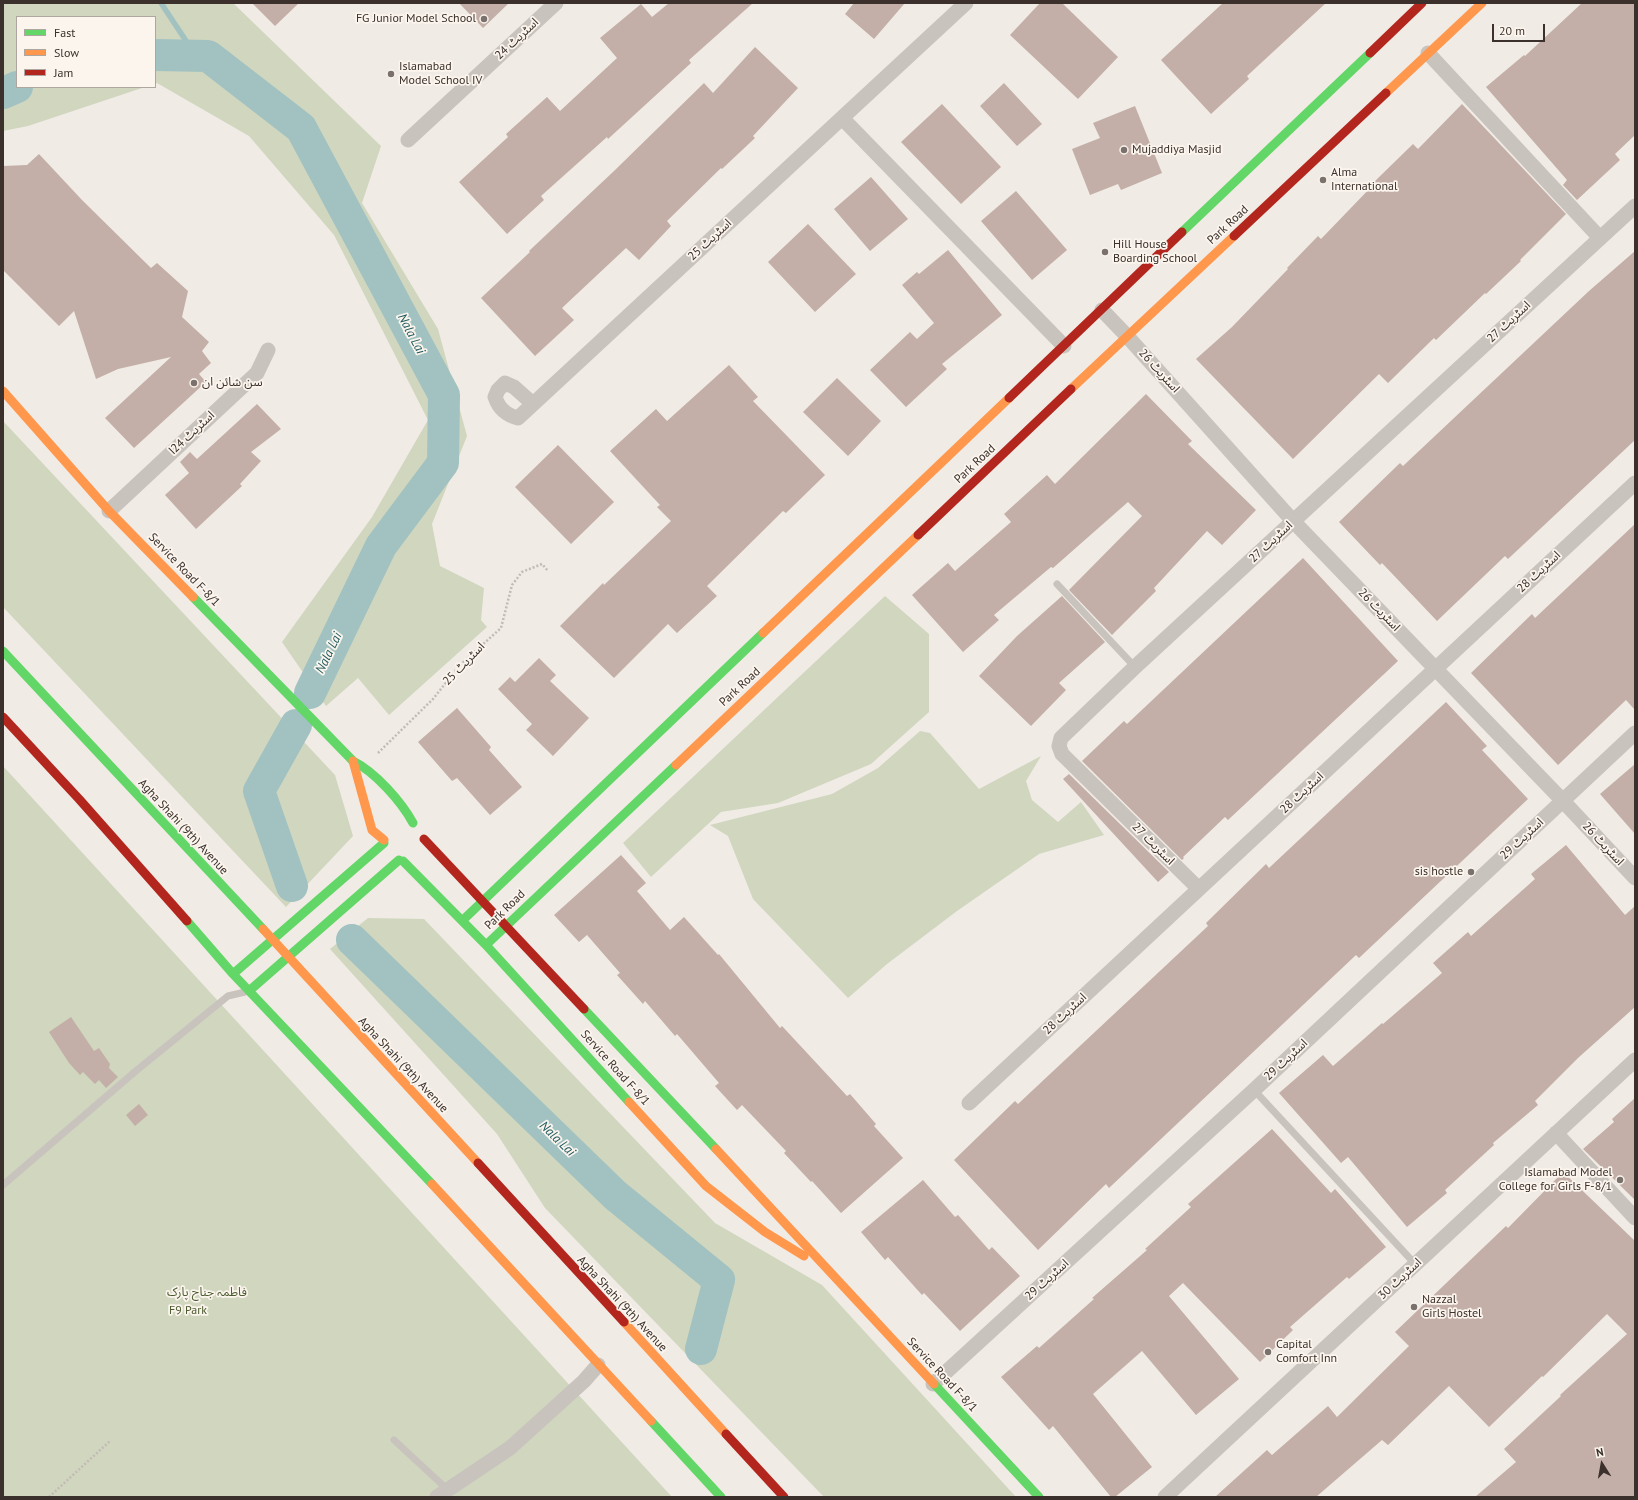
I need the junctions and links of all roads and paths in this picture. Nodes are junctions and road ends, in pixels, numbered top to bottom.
1 (556, 3) edge
2 (966, 3) edge
3 (1422, 3) edge
4 (1482, 3) edge
5 (1428, 53) junction
6 (842, 118) junction
7 (408, 140) dead end
8 (1635, 206) edge
9 (1600, 238) junction
10 (1102, 310) junction
11 (1127, 336) junction
12 (1064, 346) junction
13 (268, 350) dead end
14 (3, 391) edge
15 (532, 403) dead end
16 (1635, 483) edge
17 (109, 511) junction
18 (1293, 521) junction
19 (548, 571) dead end
20 (1057, 584) dead end
21 (3, 651) edge
22 (1135, 667) junction
23 (1436, 669) junction
24 (3, 717) edge
25 (1635, 733) edge
26 (353, 761) junction
27 (365, 767) junction
28 (1563, 801) junction
29 (402, 821) dead end
30 (413, 823) junction
31 (388, 829) dead end
32 (424, 839) junction
33 (421, 850) dead end
34 (391, 852) junction
35 (414, 858) dead end
36 (1635, 878) edge
37 (1199, 889) junction
38 (482, 902) junction
39 (463, 920) junction
40 (505, 926) junction
41 (272, 940) junction
42 (486, 945) junction
43 (289, 957) junction
44 (231, 985) junction
45 (249, 991) junction
46 (1635, 1060) edge
47 (1254, 1090) junction
48 (969, 1103) dead end
49 (1556, 1133) junction
50 (3, 1185) edge
51 (1635, 1218) edge
52 (1416, 1265) junction
53 (827, 1270) junction
54 (598, 1365) junction
55 (933, 1384) junction
56 (394, 1440) dead end
57 (110, 1441) dead end
58 (442, 1493) edge
59 (49, 1497) edge
60 (721, 1497) edge
61 (784, 1497) edge
62 (1039, 1497) edge
63 (1165, 1497) edge

1 - 7 street, اسٹریٹ 24
2 - 6 street, اسٹریٹ 25
3 - 10 street, Park Road
4 - 5 street, Park Road
5 - 9 street
5 - 11 street, Park Road
6 - 12 street
6 - 15 street, اسٹریٹ 25
8 - 9 street, اسٹریٹ 27
9 - 18 street, اسٹریٹ 27
10 - 11 street, اسٹریٹ 26
10 - 12 street, Park Road
11 - 18 street, اسٹریٹ 26
11 - 40 street, Park Road
12 - 38 street, Park Road
13 - 17 street, اسٹریٹ 24ا
14 - 17 street, Service Road F-8/1
16 - 23 street, اسٹریٹ 28
17 - 26 street, Service Road F-8/1
18 - 22 street, اسٹریٹ 27
18 - 23 street, اسٹریٹ 26
19 - 27 path, اسٹریٹ 25
20 - 22 lane
21 - 41 street, Agha Shahi (9th) Avenue
22 - 37 street, اسٹریٹ 27
23 - 28 street, اسٹریٹ 26
23 - 37 street, اسٹریٹ 28
24 - 44 street
25 - 28 street, اسٹریٹ 29
26 - 27 street, Service Road F-8/1
26 - 34 street, Service Road F-8/1
27 - 30 street, Service Road F-8/1
28 - 36 street, اسٹریٹ 26
28 - 47 street, اسٹریٹ 29
29 - 30 street
30 - 32 street, Service Road F-8/1
31 - 34 street
32 - 33 street
32 - 38 street, Service Road F-8/1
34 - 35 street
34 - 39 street, Service Road F-8/1
34 - 41 street
34 - 43 street
37 - 48 street, اسٹریٹ 28
38 - 39 street, Park Road
38 - 40 street, Service Road F-8/1
39 - 42 street, Service Road F-8/1
40 - 42 street, Park Road
40 - 53 street, Service Road F-8/1
41 - 43 street, Agha Shahi (9th) Avenue
41 - 44 street
42 - 53 street, Service Road F-8/1
43 - 45 street
43 - 61 street, Agha Shahi (9th) Avenue
44 - 45 street
44 - 45 lane
44 - 50 lane
45 - 54 street
46 - 49 street, اسٹریٹ 30
47 - 52 lane
47 - 55 street, اسٹریٹ 29
49 - 51 street
49 - 52 street, اسٹریٹ 30
52 - 63 street, اسٹریٹ 30
53 - 55 street, Service Road F-8/1
54 - 58 street
54 - 60 street
55 - 62 street, Service Road F-8/1
56 - 58 lane
57 - 59 path

